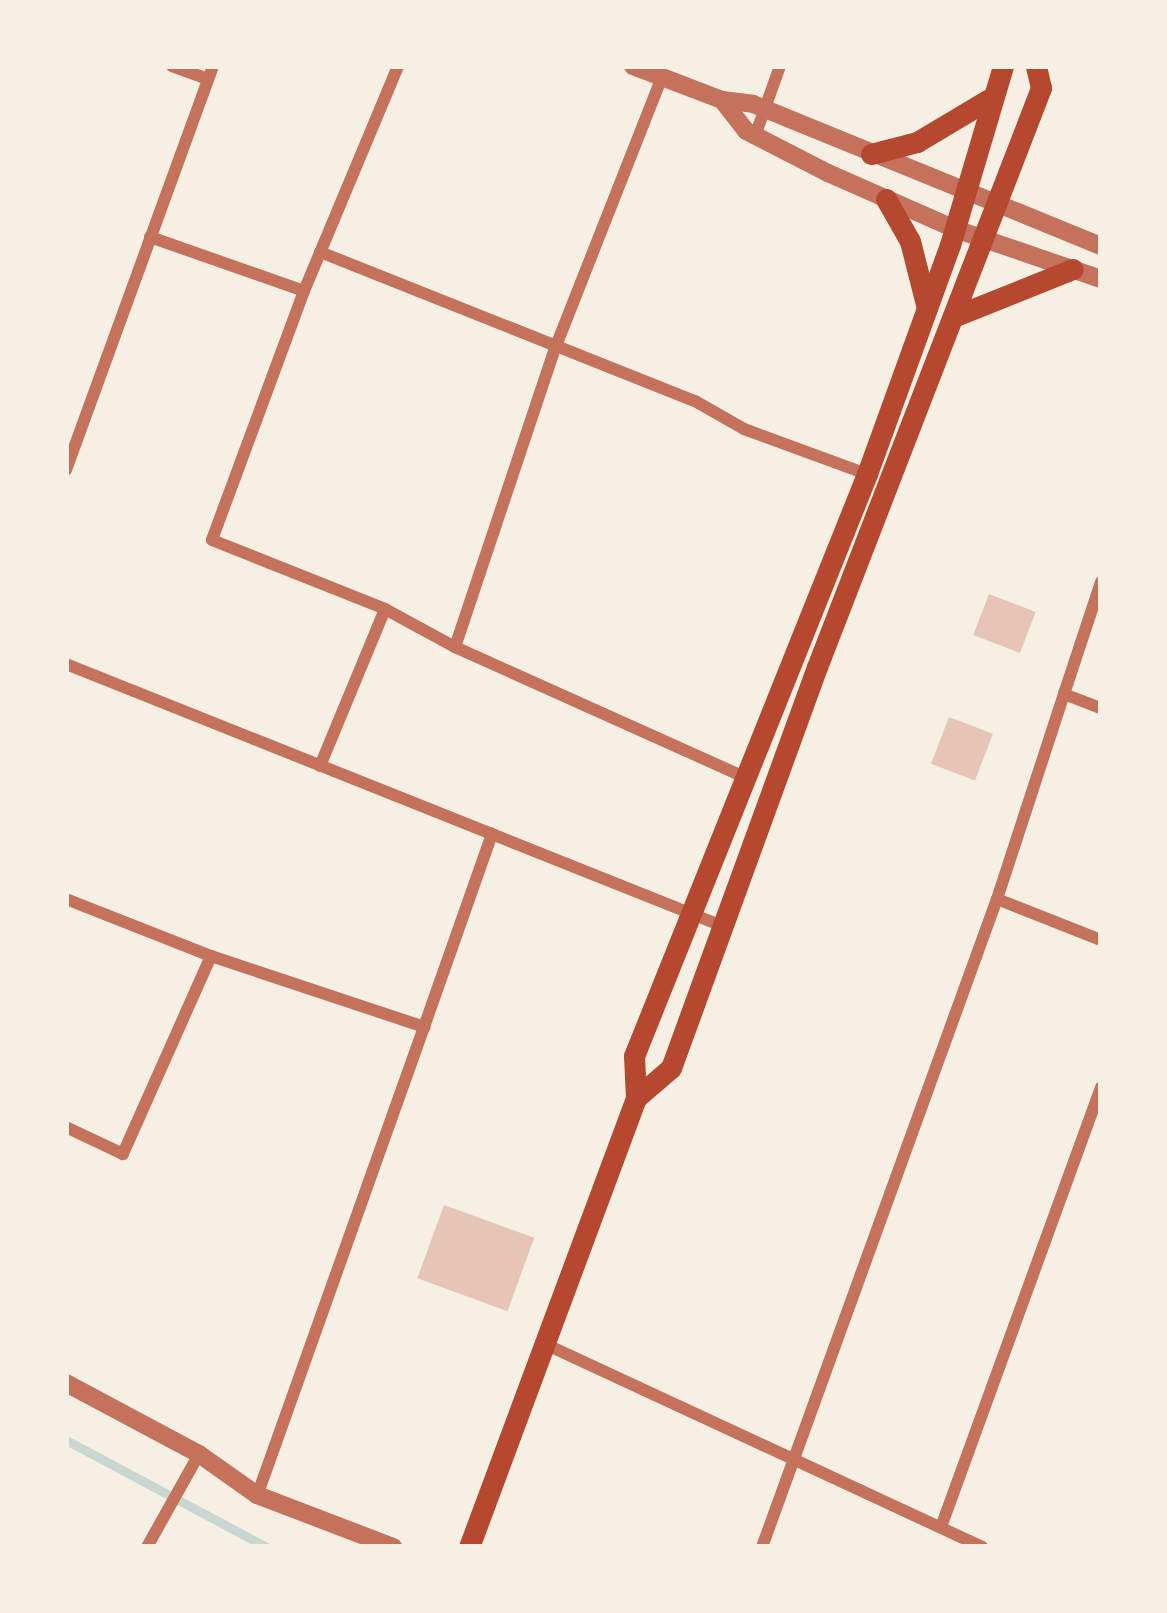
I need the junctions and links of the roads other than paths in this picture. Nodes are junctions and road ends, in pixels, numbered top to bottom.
1 (172, 66) edge
2 (398, 66) edge
3 (633, 66) edge
4 (780, 66) edge
5 (1004, 66) edge
6 (1036, 66) edge
7 (211, 73) edge
8 (662, 77) junction
9 (989, 99) junction
10 (722, 100) junction
11 (764, 108) junction
12 (755, 136) junction
13 (871, 154) junction
14 (964, 194) junction
15 (886, 199) junction
16 (995, 206) junction
17 (955, 229) junction
18 (150, 237) junction
19 (983, 238) junction
20 (1101, 246) edge
21 (320, 252) junction
22 (1073, 269) junction
23 (1101, 279) edge
24 (304, 291) junction
25 (927, 308) junction
26 (953, 317) junction
27 (556, 346) junction
28 (66, 470) edge
29 (867, 474) junction
30 (1101, 581) edge
31 (385, 609) junction
32 (455, 647) junction
33 (66, 664) edge
34 (1064, 694) junction
35 (1101, 708) edge
36 (320, 766) junction
37 (749, 779) junction
38 (492, 834) junction
39 (66, 899) edge
40 (997, 899) junction
41 (693, 916) junction
42 (725, 927) junction
43 (1101, 940) edge
44 (211, 956) junction
45 (424, 1027) junction
46 (1101, 1087) edge
47 (637, 1098) junction
48 (66, 1127) edge
49 (544, 1344) junction
50 (66, 1383) edge
51 (795, 1456) junction
52 (195, 1462) junction
53 (257, 1495) junction
54 (941, 1527) junction
55 (147, 1547) edge
56 (393, 1547) edge
57 (469, 1547) edge
58 (762, 1547) edge
59 (982, 1547) edge

1 - 7 street
2 - 21 street
3 - 8 street
4 - 11 street
5 - 9 main road
6 - 16 main road
7 - 18 street
8 - 10 street
8 - 27 street
9 - 13 main road
9 - 14 main road
10 - 11 street
10 - 12 street
11 - 12 street
11 - 13 street
12 - 15 street
13 - 14 street
14 - 16 street
14 - 17 main road
15 - 17 street
15 - 25 main road
16 - 19 main road
16 - 20 street
17 - 19 street
17 - 25 main road
18 - 24 street
18 - 28 street
19 - 22 street
19 - 26 main road
21 - 24 street
21 - 27 street
22 - 23 street
22 - 26 main road
24 - 31 street
25 - 29 main road
26 - 42 main road
27 - 29 street
27 - 32 street
29 - 37 main road
30 - 34 street
31 - 32 street
31 - 36 street
32 - 37 street
33 - 36 street
34 - 35 street
34 - 40 street
36 - 38 street
37 - 41 main road
38 - 41 street
38 - 45 street
39 - 44 street
40 - 43 street
40 - 51 street
41 - 42 street
41 - 47 main road
42 - 47 main road
44 - 45 street
44 - 48 street
45 - 53 street
46 - 54 street
47 - 49 main road
49 - 51 street
49 - 57 main road
50 - 52 street
51 - 54 street
51 - 58 street
52 - 53 street
52 - 55 street
53 - 56 street
54 - 59 street

